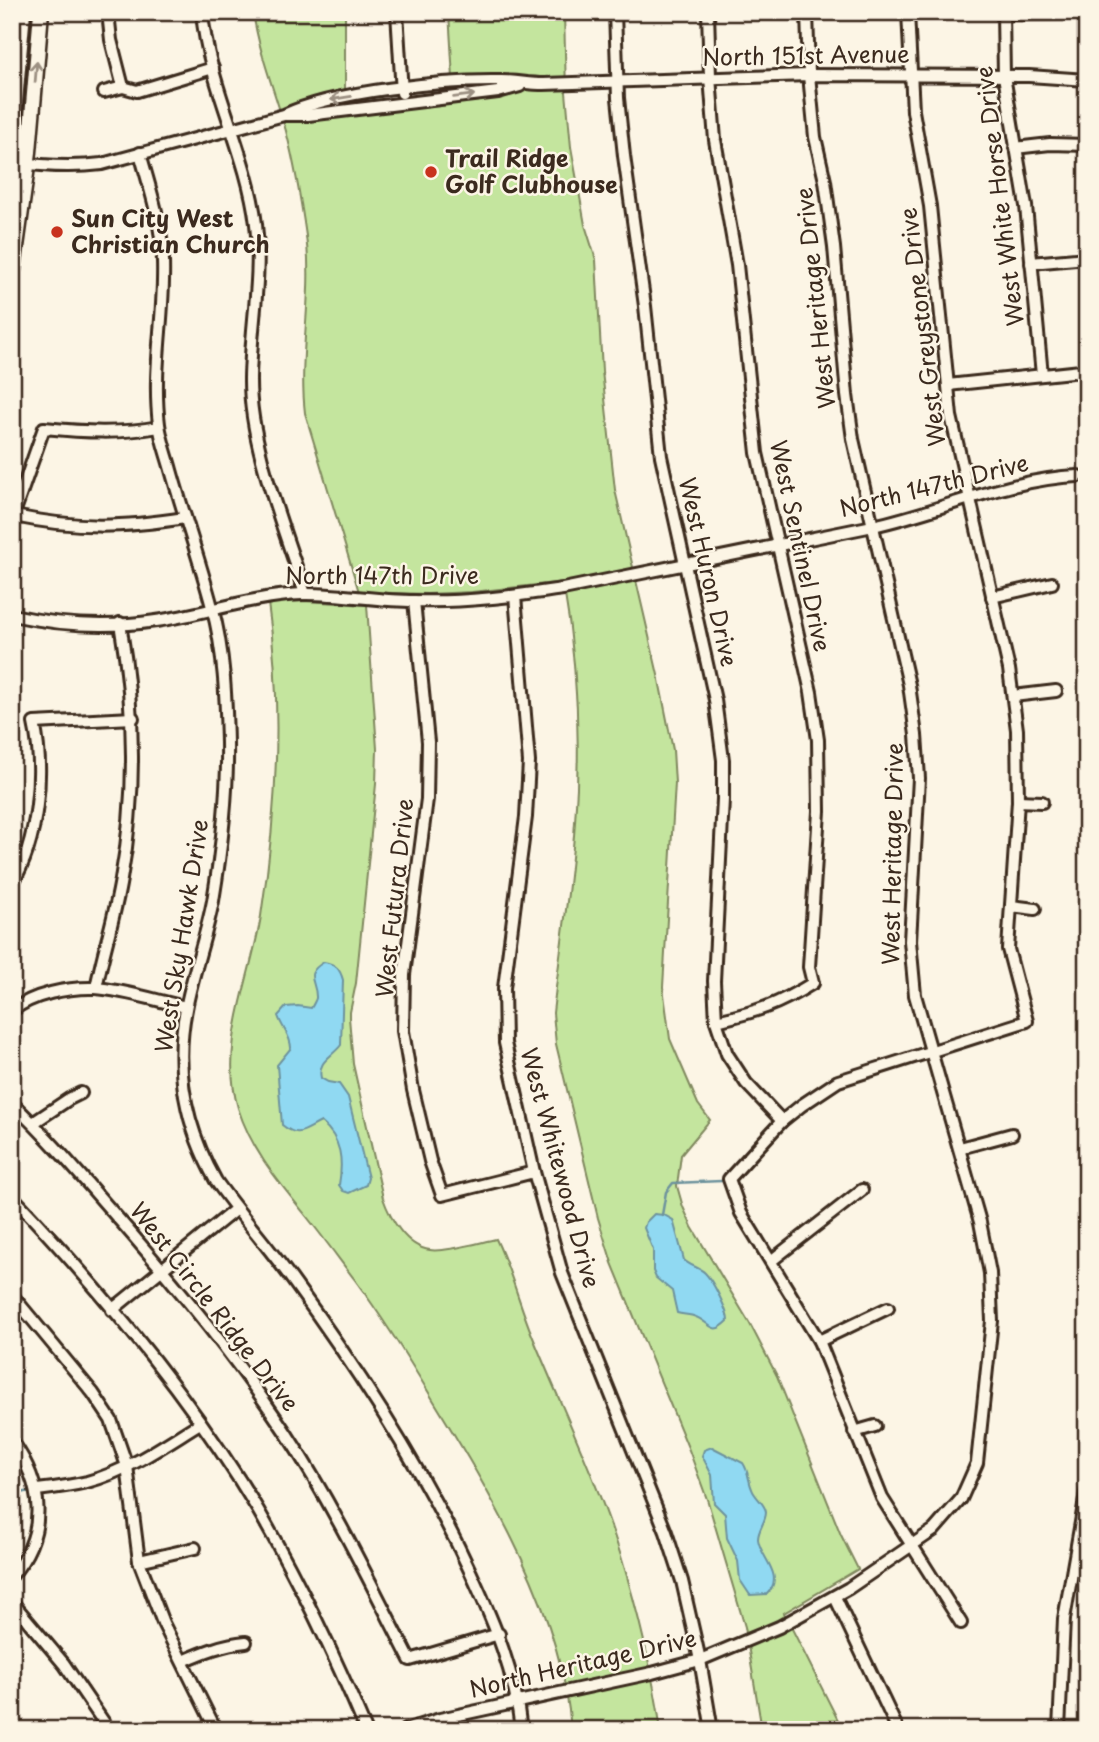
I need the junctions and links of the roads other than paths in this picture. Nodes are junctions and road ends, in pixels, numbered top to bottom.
1 (23, 12) edge
2 (41, 12) edge
3 (108, 12) edge
4 (202, 12) edge
5 (397, 12) edge
6 (615, 12) edge
7 (708, 12) edge
8 (807, 12) edge
9 (908, 12) edge
10 (1003, 13) edge
11 (1087, 13) edge
12 (213, 68) junction
13 (809, 75) junction
14 (910, 75) junction
15 (1004, 76) junction
16 (710, 77) junction
17 (1087, 80) edge
18 (618, 82) junction
19 (525, 84) junction
20 (123, 87) junction
21 (401, 88) junction
22 (104, 92) dead end
23 (403, 102) junction
24 (284, 115) junction
25 (232, 128) junction
26 (12, 135) edge
27 (1087, 145) edge
28 (1015, 148) junction
29 (140, 153) junction
30 (19, 163) edge
31 (1087, 258) edge
32 (1031, 263) junction
33 (12, 276) edge
34 (1087, 367) edge
35 (1042, 375) junction
36 (948, 385) junction
37 (159, 427) junction
38 (1078, 476) dead end
39 (968, 499) junction
40 (13, 518) edge
41 (185, 518) junction
42 (873, 526) junction
43 (777, 545) junction
44 (685, 563) junction
45 (1052, 583) dead end
46 (305, 594) junction
47 (515, 596) junction
48 (992, 597) junction
49 (414, 601) junction
50 (213, 609) junction
51 (12, 615) edge
52 (120, 623) junction
53 (1056, 691) dead end
54 (1013, 696) junction
55 (133, 718) junction
56 (1018, 801) junction
57 (1042, 802) dead end
58 (12, 884) edge
59 (1011, 906) junction
60 (1035, 909) dead end
61 (96, 988) junction
62 (14, 1006) edge
63 (186, 1007) junction
64 (716, 1021) junction
65 (933, 1049) junction
66 (81, 1093) dead end
67 (12, 1103) edge
68 (782, 1122) junction
69 (33, 1123) junction
70 (1012, 1134) dead end
71 (960, 1148) junction
72 (534, 1172) junction
73 (862, 1190) dead end
74 (12, 1196) edge
75 (236, 1209) junction
76 (771, 1261) junction
77 (163, 1269) junction
78 (12, 1295) edge
79 (888, 1308) dead end
80 (112, 1310) junction
81 (819, 1341) junction
82 (200, 1423) junction
83 (875, 1426) dead end
84 (854, 1432) junction
85 (12, 1441) edge
86 (127, 1466) junction
87 (1087, 1488) edge
88 (37, 1490) junction
89 (913, 1545) junction
90 (195, 1548) dead end
91 (139, 1561) junction
92 (12, 1575) edge
93 (835, 1597) junction
94 (12, 1602) edge
95 (961, 1623) dead end
96 (499, 1634) junction
97 (246, 1642) dead end
98 (700, 1660) junction
99 (183, 1661) junction
100 (518, 1702) junction
101 (109, 1730) edge
102 (216, 1730) edge
103 (366, 1730) edge
104 (405, 1730) edge
105 (521, 1730) edge
106 (712, 1730) edge
107 (898, 1730) edge
108 (1059, 1730) edge

1 - 26 main road
30 -> 2 main road
3 - 20 street
4 - 12 street
5 - 21 street
6 - 18 street, West Huron Drive
7 - 16 street, West Sentinel Drive
8 - 13 street, West Heritage Drive
9 - 14 street, West Greystone Drive
10 - 11 street
10 - 15 street, West White Horse Drive
12 - 20 street
12 - 25 street
13 - 14 street, North 151st Avenue
13 - 16 street, North 151st Avenue
13 - 42 street, West Heritage Drive
14 - 15 street, North 151st Avenue
14 - 36 street, West Greystone Drive
15 - 17 street, North 151st Avenue
15 - 28 street, West White Horse Drive
16 - 18 street, North 151st Avenue
16 - 43 street, West Sentinel Drive
18 - 19 street, North 151st Avenue
18 - 44 street, West Huron Drive
19 - 21 street, North 151st Avenue
23 -> 19 street, North 151st Avenue
20 - 22 street
21 - 23 street
21 -> 24 street, North 151st Avenue
23 - 24 street, North 151st Avenue
24 - 25 street, North 151st Avenue
25 - 29 street, North 151st Avenue
25 - 46 street
27 - 28 street
28 - 32 street, West White Horse Drive
29 - 30 street, North 151st Avenue
29 - 37 street, West Sky Hawk Drive
30 - 33 main road
31 - 32 street
32 - 35 street, West White Horse Drive
34 - 35 street
35 - 36 street
36 - 39 street, West Greystone Drive
37 - 40 street
37 - 41 street, West Sky Hawk Drive
38 - 39 street, North 147th Drive
39 - 42 street, North 147th Drive
39 - 48 street, West Greystone Drive
40 - 41 street
41 - 50 street, West Sky Hawk Drive
42 - 43 street, North 147th Drive
42 - 65 street, West Heritage Drive
43 - 44 street, North 147th Drive
43 - 64 street, West Sentinel Drive
44 - 47 street, North 147th Drive
44 - 64 street, West Huron Drive
45 - 48 street
46 - 49 street, North 147th Drive
46 - 50 street, North 147th Drive
47 - 49 street, North 147th Drive
47 - 72 street, West Whitewood Drive
48 - 54 street, West Greystone Drive
49 - 72 street, West Futura Drive
50 - 52 street, North 147th Drive
50 - 63 street, West Sky Hawk Drive
51 - 52 street, North 147th Drive
52 - 55 street
53 - 54 street
54 - 56 street, West Greystone Drive
55 - 58 street
55 - 61 street
56 - 57 street
56 - 59 street, West Greystone Drive
59 - 60 street
59 - 65 street, West Greystone Drive
61 - 62 street
61 - 63 street
63 - 75 street, West Sky Hawk Drive
64 - 68 street, West Huron Drive
65 - 68 street
65 - 71 street, West Heritage Drive
66 - 69 street
67 - 69 street, West Circle Ridge Drive
68 - 76 street
69 - 77 street, West Circle Ridge Drive
70 - 71 street
71 - 89 street, West Heritage Drive
72 - 98 street, West Whitewood Drive
73 - 76 street
74 - 80 street
75 - 77 street
75 - 96 street, West Sky Hawk Drive
76 - 81 street
77 - 80 street
77 - 96 street, West Circle Ridge Drive
78 - 86 street
79 - 81 street
80 - 82 street
81 - 84 street
82 - 86 street
82 - 103 street
83 - 84 street
84 - 89 street
85 - 88 street
86 - 88 street
86 - 91 street
87 - 108 street
88 - 92 street
89 - 93 street, North Heritage Drive
89 - 95 street
90 - 91 street
91 - 99 street
93 - 98 street, North Heritage Drive
93 - 107 street
94 - 101 street
96 - 100 street, West Sky Hawk Drive
97 - 99 street
98 - 100 street, North Heritage Drive
98 - 106 street, West Whitewood Drive
99 - 102 street
100 - 104 street, North Heritage Drive
100 - 105 street, West Sky Hawk Drive

